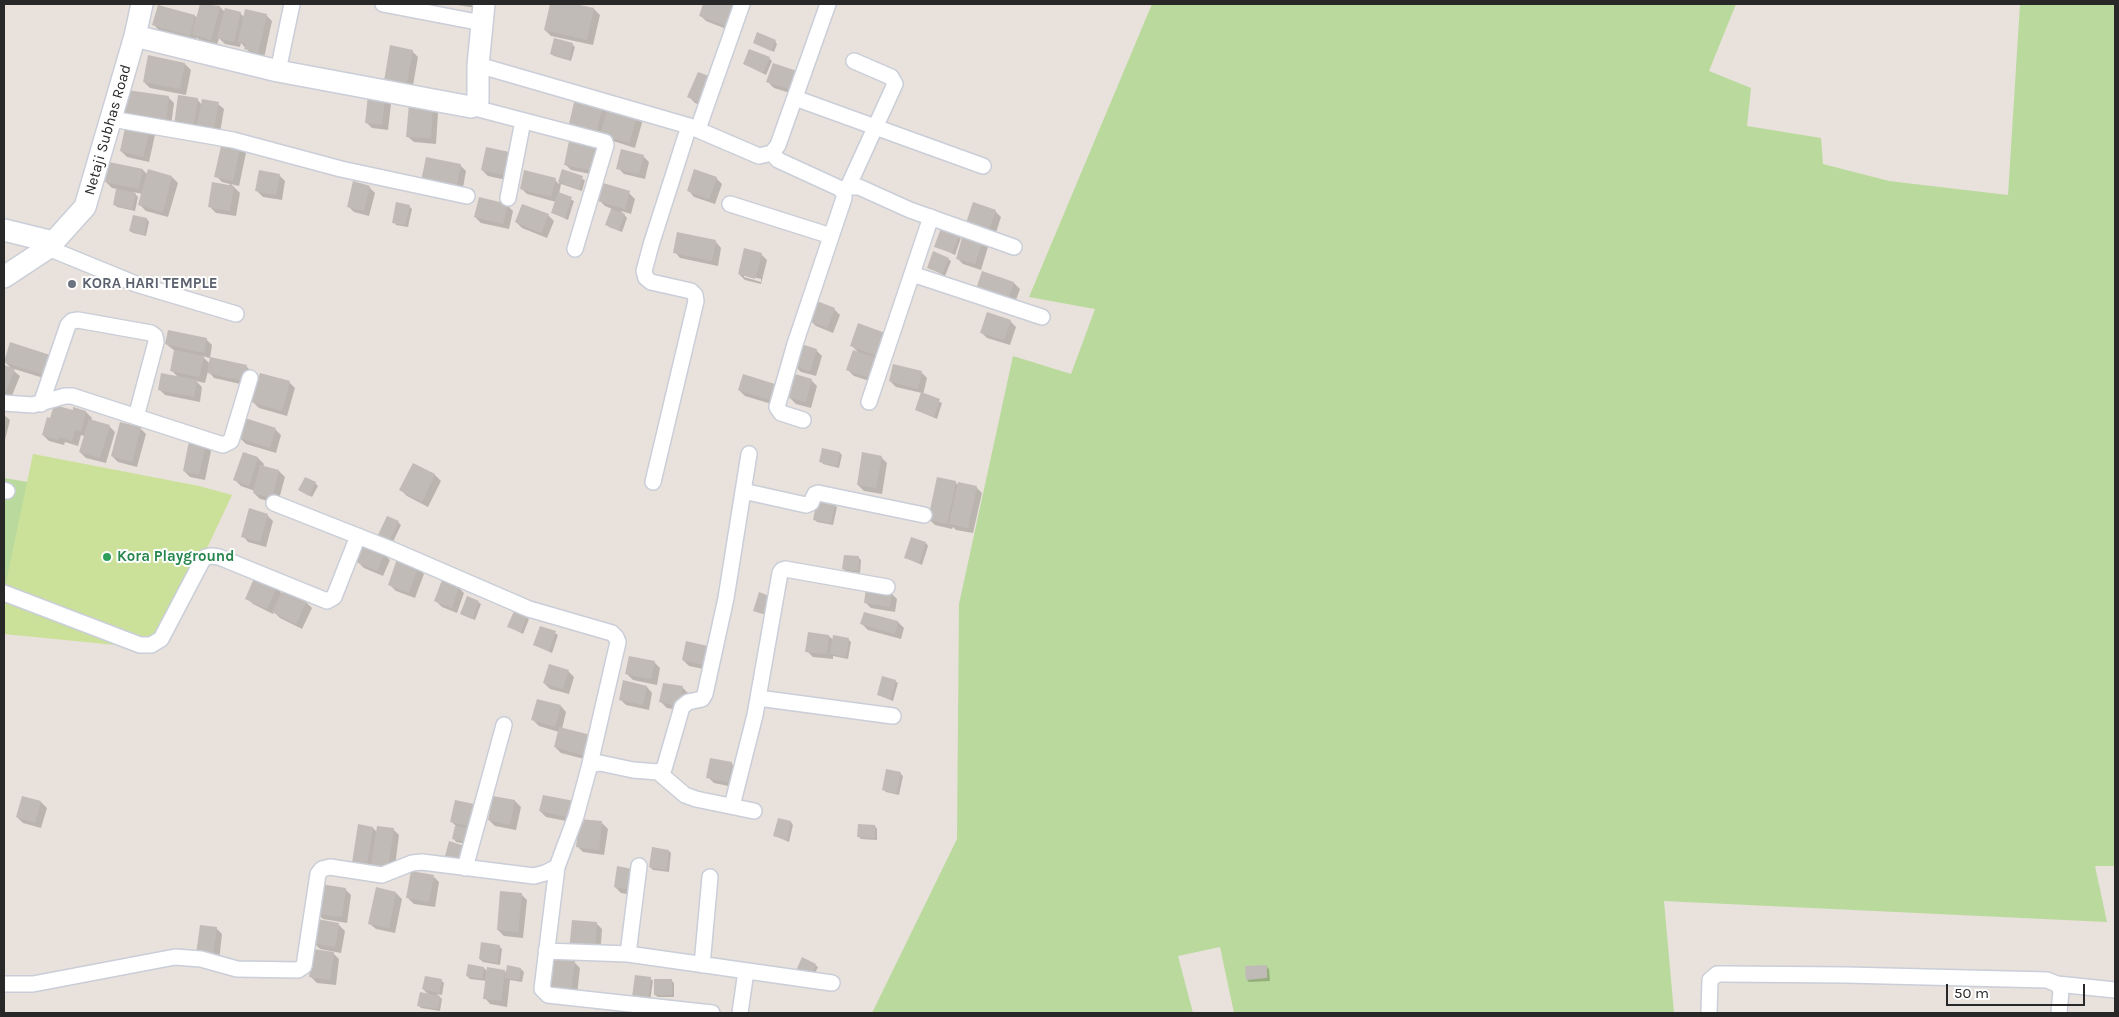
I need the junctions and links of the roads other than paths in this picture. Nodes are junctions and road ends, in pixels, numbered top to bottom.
1 (142, 4) edge
2 (292, 4) edge
3 (383, 4) edge
4 (742, 4) edge
5 (828, 4) edge
6 (483, 14) edge
7 (135, 36) junction
8 (854, 62) dead end
9 (478, 65) junction
10 (278, 71) junction
11 (795, 98) junction
12 (471, 107) junction
13 (112, 119) junction
14 (523, 121) junction
15 (693, 127) junction
16 (876, 128) junction
17 (772, 153) junction
18 (983, 166) dead end
19 (845, 189) junction
20 (467, 196) dead end
21 (508, 198) dead end
22 (730, 204) dead end
23 (931, 217) junction
24 (4, 230) edge
25 (832, 236) junction
26 (50, 245) junction
27 (1014, 247) dead end
28 (575, 249) dead end
29 (912, 274) junction
30 (4, 278) edge
31 (236, 314) dead end
32 (1042, 317) dead end
33 (250, 378) dead end
34 (869, 402) dead end
35 (4, 403) edge
36 (42, 404) junction
37 (136, 417) junction
38 (803, 420) dead end
39 (749, 454) dead end
40 (654, 482) dead end
41 (743, 492) junction
42 (274, 503) dead end
43 (924, 515) dead end
44 (358, 536) junction
45 (887, 587) dead end
46 (4, 593) edge
47 (758, 698) junction
48 (892, 716) dead end
49 (504, 725) dead end
50 (589, 768) junction
51 (658, 772) junction
52 (732, 806) junction
53 (754, 811) dead end
54 (639, 866) dead end
55 (557, 867) junction
56 (465, 868) junction
57 (710, 877) dead end
58 (546, 950) junction
59 (628, 954) junction
60 (702, 965) junction
61 (746, 971) junction
62 (832, 983) dead end
63 (4, 984) edge
64 (2057, 984) junction
65 (2115, 990) edge
66 (712, 1013) edge
67 (740, 1013) edge
68 (1709, 1013) edge
69 (2059, 1013) edge

1 - 7 street, Netaji Subhas Road
2 - 10 street
3 - 6 street
4 - 15 street
5 - 11 street
6 - 9 street
7 - 10 street
7 - 13 street, Netaji Subhas Road
8 - 16 street
9 - 12 street
9 - 15 street
10 - 12 street
11 - 16 street
11 - 17 street
12 - 14 street
13 - 20 street
13 - 26 street, Netaji Subhas Road
14 - 21 street
14 - 28 street
15 - 17 street
15 - 40 street
16 - 18 street
16 - 19 street
17 - 19 street
19 - 23 street
19 - 25 street
22 - 25 street
23 - 27 street
23 - 29 street
24 - 26 street
25 - 38 street
26 - 30 street, Netaji Subhas Road
26 - 31 street
29 - 32 street
29 - 34 street
33 - 37 street
35 - 36 street
36 - 37 street
36 - 37 street
39 - 41 street
41 - 43 street
41 - 51 street
42 - 44 street
44 - 46 street
44 - 50 street
45 - 47 street
47 - 48 street
47 - 52 street
49 - 56 street
50 - 51 street
50 - 55 street
51 - 52 street
52 - 53 street
54 - 59 street
55 - 56 street
55 - 58 street
56 - 63 street
57 - 60 street
58 - 59 street
58 - 66 street
59 - 60 street
60 - 61 street
61 - 62 street
61 - 67 street
64 - 65 street
64 - 68 street
64 - 69 street

